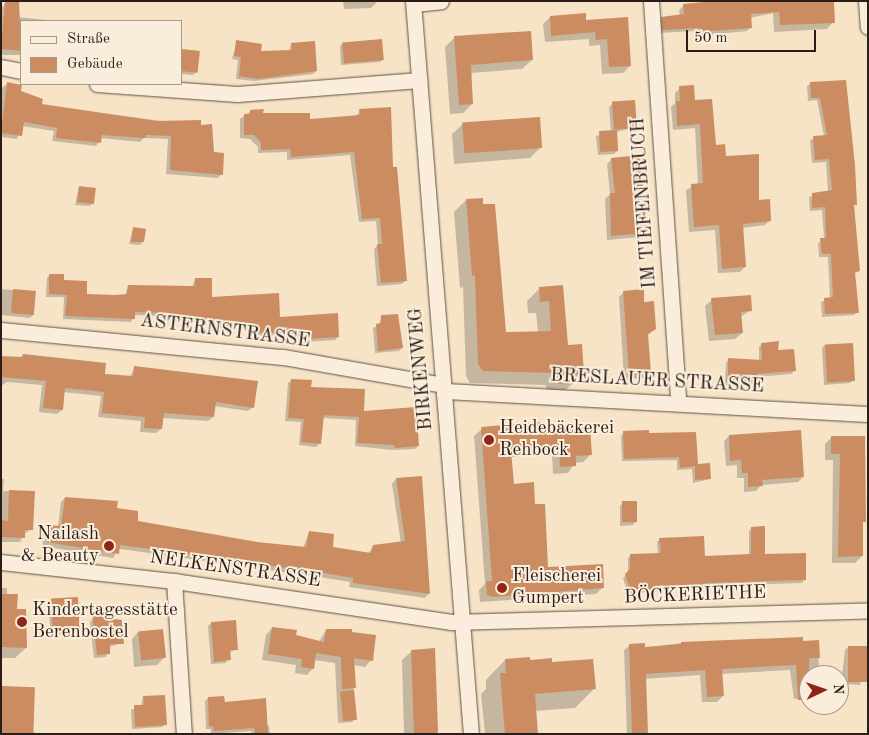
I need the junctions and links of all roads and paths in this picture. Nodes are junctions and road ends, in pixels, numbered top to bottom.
1 (441, 1) edge
2 (651, 1) edge
3 (866, 1) edge
4 (413, 2) edge
5 (868, 26) edge
6 (1, 67) edge
7 (20, 71) edge
8 (419, 80) junction
9 (111, 85) edge
10 (1, 330) edge
11 (444, 388) junction
12 (678, 402) junction
13 (868, 414) edge
14 (1, 562) edge
15 (174, 581) junction
16 (868, 610) edge
17 (463, 622) junction
18 (184, 734) edge
19 (471, 734) edge

1 - 4 street
2 - 12 street, IM TIEFENBRUCH
3 - 5 street
4 - 8 street, BIRKENWEG
6 - 7 street
8 - 9 street
8 - 11 street, BIRKENWEG
10 - 11 street, ASTERNSTRASSE
11 - 12 street, BRESLAUER STRASSE
11 - 17 street, BIRKENWEG
12 - 13 street, BRESLAUER STRASSE
14 - 15 street, NELKENSTRASSE
15 - 17 street, NELKENSTRASSE
15 - 18 street
16 - 17 street, BÖCKERIETHE
17 - 19 street, BIRKENWEG

